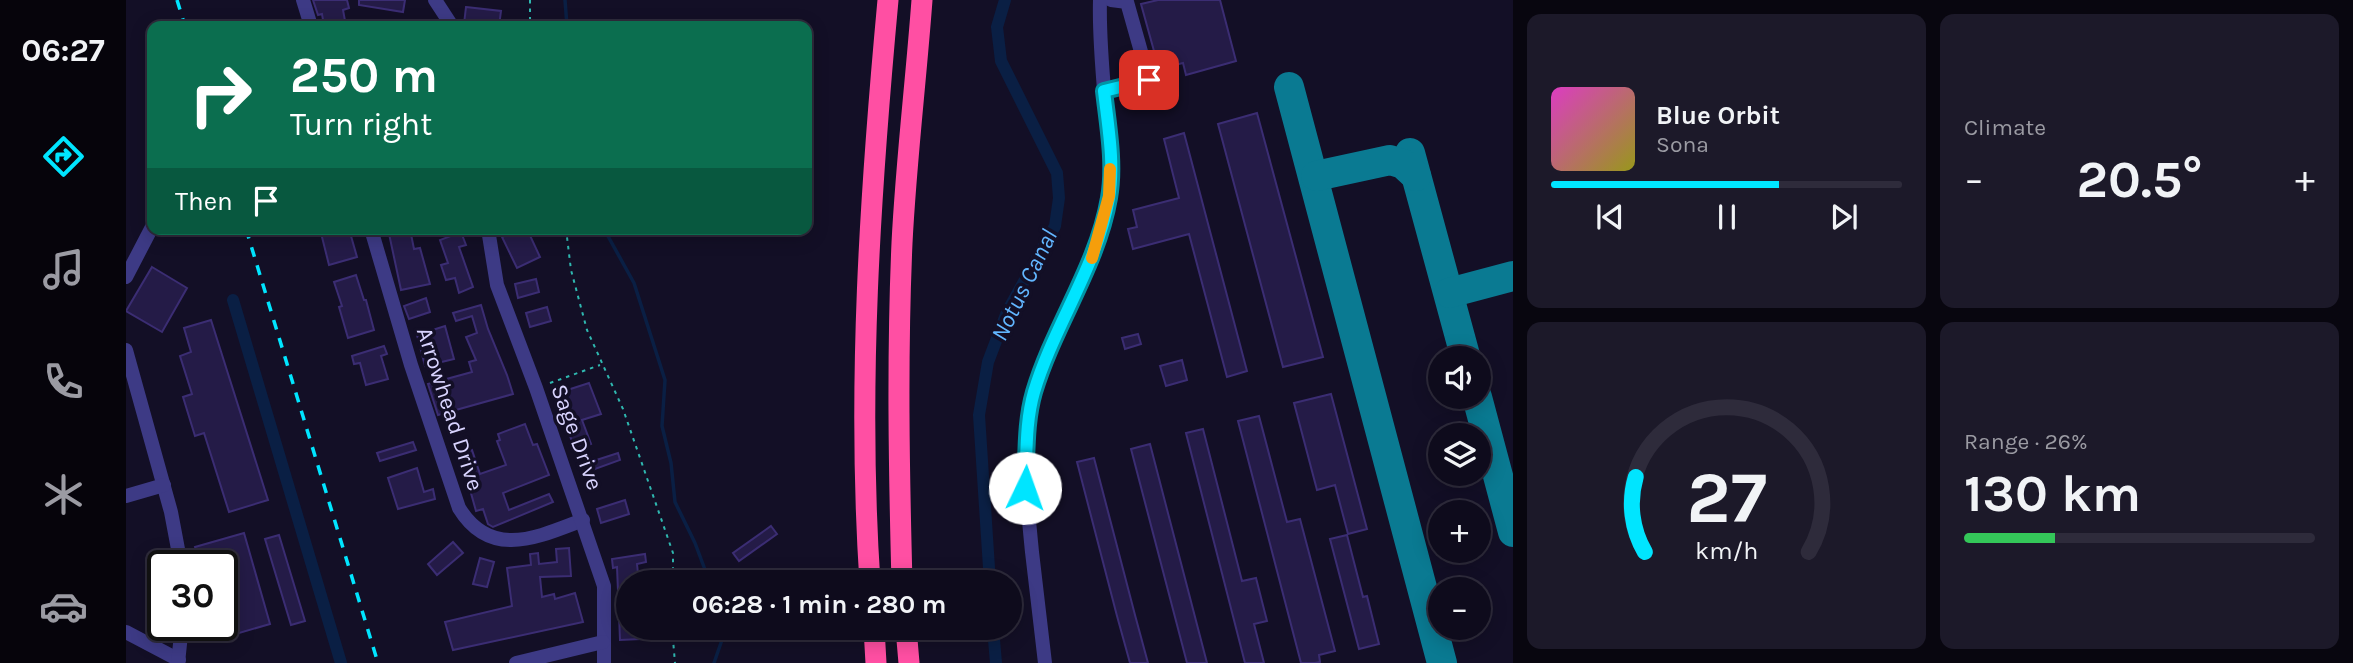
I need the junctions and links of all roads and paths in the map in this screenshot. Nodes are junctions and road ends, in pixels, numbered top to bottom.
1 (303, 0) edge
2 (435, 0) edge
3 (530, 0) edge
4 (888, 0) edge
5 (922, 0) edge
6 (1100, 0) edge
7 (1111, 0) edge
8 (309, 21) edge
9 (449, 21) edge
10 (530, 21) edge
11 (1104, 91) junction
12 (148, 235) edge
13 (373, 235) edge
14 (489, 235) edge
15 (567, 235) edge
16 (126, 277) edge
17 (126, 350) edge
18 (601, 365) junction
19 (536, 388) junction
20 (164, 485) junction
21 (126, 496) edge
22 (583, 520) junction
23 (178, 550) edge
24 (674, 570) edge
25 (870, 570) edge
26 (902, 570) edge
27 (126, 632) edge
28 (673, 640) edge
29 (875, 640) edge
30 (907, 640) edge
31 (181, 641) edge
32 (603, 642) junction
33 (179, 661) edge
34 (516, 663) edge
35 (604, 663) edge
36 (674, 663) edge
37 (876, 663) edge
38 (909, 663) edge
39 (1045, 663) edge

1 - 8 street
2 - 9 street
3 - 10 path
4 - 25 highway
5 - 26 highway
6 - 11 street
7 - 11 street
11 - 39 street
12 - 16 street
13 - 22 street, Arrowhead Drive
14 - 19 street, Sage Drive
15 - 18 path
17 - 20 street
18 - 19 path
18 - 24 path
19 - 22 street, Sage Drive
20 - 21 street
20 - 23 street
22 - 32 street, Sage Drive
27 - 33 street
28 - 36 path
29 - 37 highway
30 - 38 highway
31 - 33 street
32 - 34 street
32 - 35 street, Sage Drive

